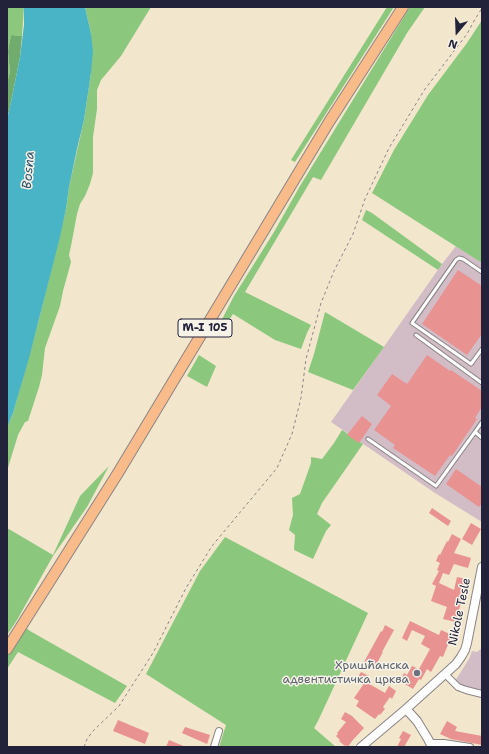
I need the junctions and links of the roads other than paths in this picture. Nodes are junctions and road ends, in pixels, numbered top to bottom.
1 (403, 7) edge
2 (482, 272) edge
3 (416, 335) dead end
4 (482, 349) edge
5 (482, 383) edge
6 (482, 422) edge
7 (475, 432) junction
8 (482, 438) edge
9 (368, 440) dead end
10 (482, 567) edge
11 (7, 649) edge
12 (445, 674) junction
13 (482, 694) edge
14 (406, 709) junction
15 (219, 731) dead end
16 (431, 745) edge
17 (214, 747) edge
18 (361, 747) edge
19 (470, 747) edge

1 - 11 main road, M-I 105
2 - 4 lane
3 - 5 lane
6 - 7 lane
7 - 8 lane
7 - 9 lane
10 - 12 street, Nikole Tesle
12 - 13 street
12 - 14 street, Nikole Tesle
14 - 16 street
14 - 18 street, Nikole Tesle
15 - 17 street
16 - 19 street

